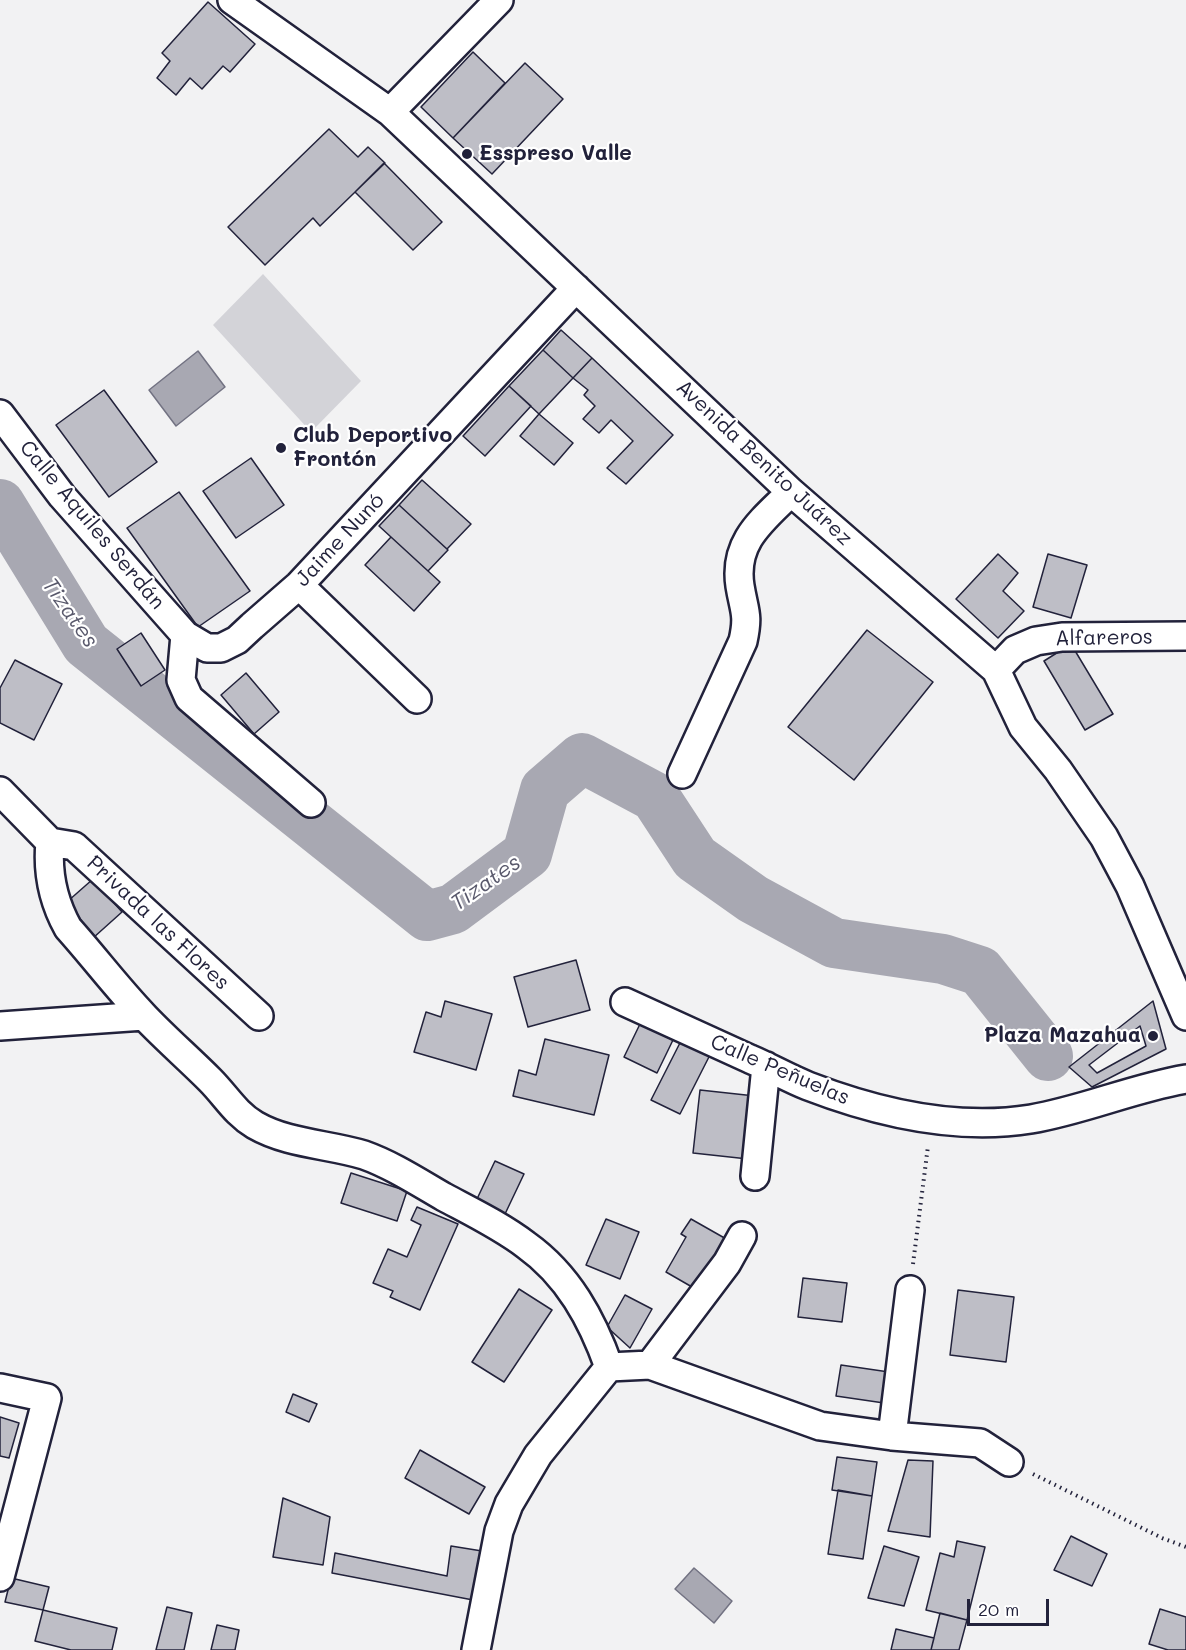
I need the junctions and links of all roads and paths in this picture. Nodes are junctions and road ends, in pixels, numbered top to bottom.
1 (232, 0) edge
2 (499, 0) edge
3 (390, 112) junction
4 (576, 288) junction
5 (0, 414) edge
6 (791, 492) junction
7 (299, 585) junction
8 (185, 635) junction
9 (1186, 636) edge
10 (996, 670) junction
11 (417, 699) dead end
12 (682, 774) dead end
13 (0, 791) edge
14 (311, 803) dead end
15 (50, 842) junction
16 (625, 1002) dead end
17 (144, 1016) junction
18 (259, 1016) dead end
19 (1186, 1016) edge
20 (0, 1026) edge
21 (766, 1066) junction
22 (1186, 1079) edge
23 (931, 1119) junction
24 (755, 1176) dead end
25 (742, 1236) dead end
26 (910, 1290) joint
27 (650, 1365) junction
28 (609, 1367) junction
29 (0, 1388) edge
30 (892, 1436) junction
31 (1009, 1462) joint
32 (1186, 1547) edge
33 (0, 1577) edge
34 (476, 1650) edge

1 - 3 street, Avenida Benito Juárez
2 - 3 street
3 - 4 street, Avenida Benito Juárez
4 - 6 street, Avenida Benito Juárez
4 - 7 street, Jaime Nunó
5 - 8 street, Calle Aquiles Serdán
6 - 10 street, Avenida Benito Juárez
6 - 12 street
7 - 8 street, Jaime Nunó
7 - 11 street
8 - 14 street
9 - 10 street, Alfareros
10 - 19 street, Avenida Benito Juárez
13 - 15 street
15 - 17 street
15 - 18 street, Privada las Flores
16 - 21 street, Calle Peñuelas
17 - 20 street
17 - 28 street
21 - 23 street, Calle Peñuelas
21 - 24 street
22 - 23 street, Calle Peñuelas
23 - 26 path
25 - 27 street
26 - 30 street
27 - 28 street
27 - 30 street
28 - 34 street
29 - 33 street
30 - 31 street
31 - 32 path

